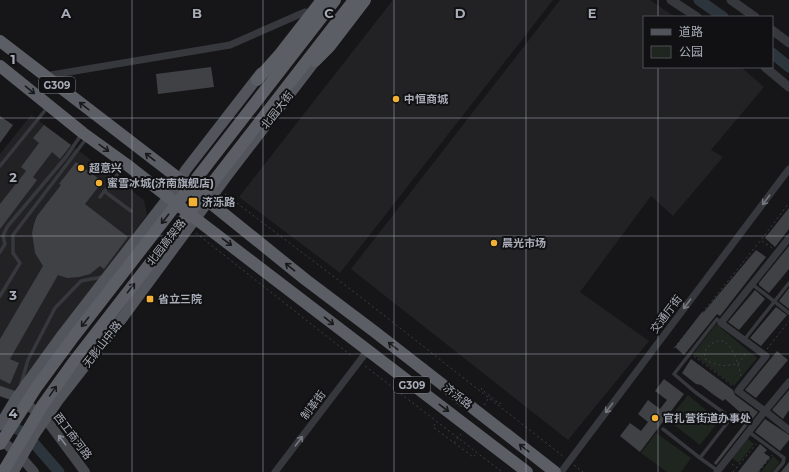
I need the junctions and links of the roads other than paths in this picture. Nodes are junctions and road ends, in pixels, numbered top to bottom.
1 (315, 0) edge
2 (322, 0) edge
3 (327, 0) edge
4 (334, 0) edge
5 (355, 0) edge
6 (365, 0) edge
7 (671, 0) edge
8 (731, 0) edge
9 (306, 12) junction
10 (695, 16) edge
11 (753, 16) edge
12 (773, 31) edge
13 (0, 41) edge
14 (789, 43) edge
15 (278, 59) junction
16 (315, 61) junction
17 (0, 67) edge
18 (766, 68) edge
19 (45, 76) junction
20 (257, 80) junction
21 (789, 87) edge
22 (49, 105) junction
23 (85, 134) junction
24 (126, 164) junction
25 (0, 166) edge
26 (789, 169) edge
27 (180, 181) junction
28 (104, 191) junction
29 (100, 197) dead end
30 (168, 197) junction
31 (208, 201) junction
32 (131, 211) dead end
33 (192, 223) junction
34 (789, 238) edge
35 (0, 252) edge
36 (112, 270) junction
37 (789, 283) edge
38 (752, 284) junction
39 (0, 296) edge
40 (774, 302) junction
41 (789, 313) edge
42 (719, 321) junction
43 (744, 340) junction
44 (368, 350) junction
45 (789, 382) edge
46 (0, 391) edge
47 (14, 402) junction
48 (765, 411) junction
49 (43, 422) junction
50 (0, 425) edge
51 (663, 429) dead end
52 (789, 430) edge
53 (749, 432) junction
54 (0, 439) edge
55 (0, 444) edge
56 (24, 453) junction
57 (700, 458) junction
58 (3, 472) edge
59 (13, 472) edge
60 (34, 472) edge
61 (85, 472) edge
62 (275, 472) edge
63 (527, 472) edge
64 (555, 472) edge
65 (561, 472) edge
66 (717, 472) edge
67 (775, 472) edge

1 - 9 main road
2 - 15 highway
3 - 15 main road
4 -> 55 highway, 北园高架路
5 - 16 main road, 北园大街
58 -> 5 highway, 北园高架路
6 - 16 highway
7 - 10 street
8 - 11 street
9 - 19 street
9 - 20 main road
12 - 14 street
13 - 19 highway, 济泺路 / G309
15 - 20 highway
15 - 27 main road
16 - 31 main road, 北园大街
17 -> 22 highway, 济泺路 / G309
18 - 21 street
27 -> 19 highway, 济泺路 / G309
20 - 27 main road
22 - 23 highway, 济泺路 / G309
22 - 25 lane
23 -> 24 highway, 济泺路 / G309
23 - 35 lane
23 - 39 lane
24 - 28 lane
24 - 30 highway, 济泺路 / G309
26 -> 65 street, 交通厅街
27 - 30 main road
27 - 31 highway, 济泺路 / G309
28 - 29 lane
28 - 32 lane
30 - 33 highway, 济泺路 / G309
30 - 36 main road
31 - 33 main road, 北园大街
64 -> 31 highway, 济泺路 / G309
33 -> 44 highway, 济泺路 / G309
33 - 49 main road, 无影山中路
34 - 38 street
36 - 47 main road
36 - 47 lane
37 - 40 lane
38 - 40 lane
38 - 42 street
40 - 41 lane
40 - 43 lane
42 - 43 street
42 - 57 lane
43 - 48 street
62 -> 44 street, 制革街
44 -> 63 highway, 济泺路 / G309
45 - 48 street
46 - 47 main road, 西工商河路
47 - 49 main road, 西工商河路
47 - 50 main road
48 - 52 street
48 - 53 street
49 - 56 main road, 无影山中路
61 -> 49 main road, 西工商河路
51 - 57 lane
53 - 66 street
53 - 67 lane
54 - 56 main road
56 - 59 main road, 无影山中路
56 - 60 main road
57 - 66 lane

